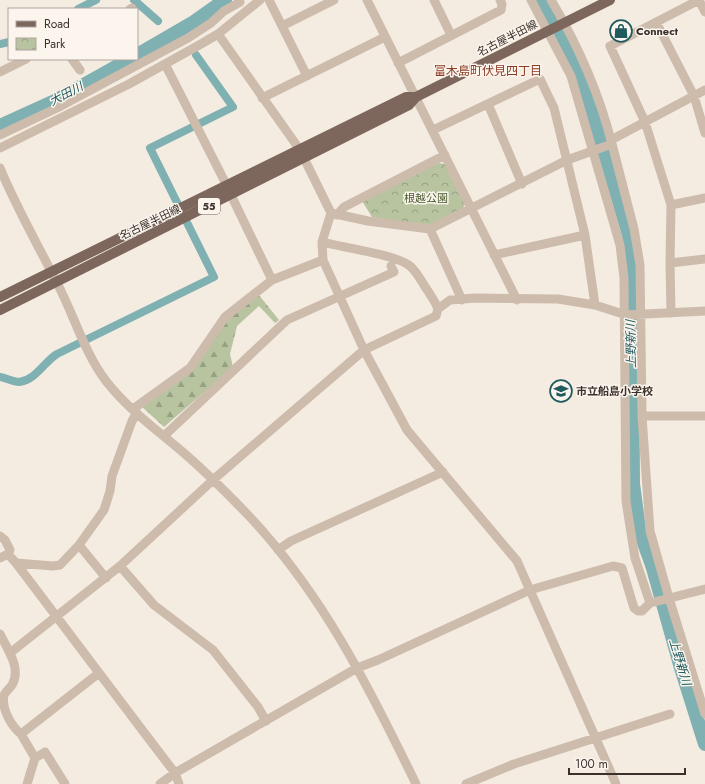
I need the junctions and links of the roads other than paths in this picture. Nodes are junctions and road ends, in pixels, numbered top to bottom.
1 (260, 0) edge
2 (269, 0) edge
3 (334, 0) edge
4 (367, 0) edge
5 (434, 0) edge
6 (500, 0) edge
7 (531, 0) edge
8 (551, 0) edge
9 (610, 0) edge
10 (699, 0) edge
11 (240, 2) dead end
12 (705, 12) edge
13 (656, 22) junction
14 (563, 23) junction
15 (282, 26) junction
16 (549, 30) junction
17 (218, 34) junction
18 (451, 35) junction
19 (385, 37) junction
20 (24, 60) edge
21 (73, 60) edge
22 (398, 63) junction
23 (165, 64) junction
24 (80, 70) dead end
25 (0, 72) edge
26 (307, 76) junction
27 (705, 90) edge
28 (694, 96) junction
29 (416, 97) junction
30 (262, 98) junction
31 (488, 104) junction
32 (645, 122) junction
33 (433, 130) junction
34 (705, 133) edge
35 (0, 135) edge
36 (610, 143) junction
37 (0, 148) edge
38 (594, 150) junction
39 (302, 154) junction
40 (445, 155) junction
41 (567, 160) junction
42 (0, 168) edge
43 (226, 184) junction
44 (522, 184) junction
45 (231, 195) junction
46 (705, 198) edge
47 (671, 205) junction
48 (472, 208) junction
49 (334, 214) junction
50 (430, 229) junction
51 (585, 235) junction
52 (322, 242) junction
53 (494, 255) junction
54 (705, 259) edge
55 (323, 260) junction
56 (670, 263) junction
57 (391, 266) dead end
58 (50, 272) junction
59 (272, 280) junction
60 (57, 282) junction
61 (0, 296) edge
62 (339, 296) junction
63 (462, 300) junction
64 (517, 300) junction
65 (595, 306) junction
66 (438, 309) junction
67 (0, 310) edge
68 (705, 311) edge
69 (671, 314) junction
70 (624, 315) junction
71 (640, 315) junction
72 (364, 350) junction
73 (135, 411) junction
74 (642, 416) junction
75 (705, 416) edge
76 (164, 436) junction
77 (443, 472) junction
78 (214, 479) junction
79 (0, 536) edge
80 (79, 545) junction
81 (278, 550) junction
82 (4, 556) edge
83 (16, 563) junction
84 (120, 566) junction
85 (106, 578) junction
86 (705, 589) edge
87 (530, 590) junction
88 (669, 598) junction
89 (652, 602) junction
90 (56, 617) junction
91 (0, 634) edge
92 (10, 653) junction
93 (358, 668) junction
94 (99, 673) junction
95 (670, 714) dead end
96 (705, 714) edge
97 (266, 721) junction
98 (21, 734) junction
99 (596, 738) junction
100 (35, 758) junction
101 (175, 773) junction
102 (27, 784) edge
103 (65, 784) edge
104 (160, 784) edge
105 (180, 784) edge
106 (416, 784) edge
107 (466, 784) edge
108 (616, 784) edge

1 - 17 street
2 - 15 street
3 - 15 street
4 - 19 street
5 - 18 street
6 - 18 street
7 - 16 street
8 - 14 street
9 - 14 main road, 名古屋半田線 / 55
10 - 12 street
10 - 13 street
11 - 35 street
13 - 28 street
13 - 32 street
14 - 16 main road, 名古屋半田線 / 55
14 - 36 street
15 - 26 street
16 - 29 main road, 名古屋半田線 / 55
16 - 38 street
17 - 23 street
17 - 30 street
18 - 22 street
19 - 22 street
19 - 26 street
20 - 25 street
21 - 24 street
22 - 29 street
23 - 37 street
23 - 43 street
26 - 30 street
27 - 28 street
28 - 32 street
28 - 34 street
29 - 33 street
29 - 39 main road, 名古屋半田線 / 55
30 - 39 street
31 - 33 street
31 - 41 street
31 - 44 street
32 - 36 street
32 - 47 street
33 - 40 street
36 - 38 street
36 - 71 street
38 - 41 street
38 - 70 street
39 - 43 main road, 名古屋半田線 / 55
39 - 45 main road, 名古屋半田線 / 55
39 - 49 street
40 - 48 street
40 - 49 street
41 - 44 street
41 - 51 street
42 - 58 street
43 - 58 main road, 名古屋半田線 / 55
44 - 48 street
45 - 59 street
45 - 60 main road, 名古屋半田線 / 55
46 - 47 street
47 - 56 street
48 - 50 street
48 - 53 street
49 - 50 street
49 - 52 street
50 - 63 street
51 - 53 street
51 - 65 street
52 - 55 street
52 - 66 street
53 - 64 street
54 - 56 street
55 - 59 street
55 - 62 street
56 - 69 street
57 - 62 street
58 - 60 street
58 - 61 main road, 名古屋半田線 / 55
59 - 73 street
60 - 67 main road, 名古屋半田線 / 55
60 - 73 street
62 - 72 street
62 - 76 street
63 - 64 street
63 - 66 street
64 - 65 street
65 - 70 street
66 - 72 street
68 - 69 street
69 - 71 street
70 - 71 street
70 - 89 street
71 - 74 street
72 - 77 street
72 - 78 street
73 - 76 street
73 - 80 street
74 - 75 street
74 - 88 street
76 - 78 street
77 - 81 street
77 - 87 street
78 - 81 street
78 - 84 street
79 - 82 street
80 - 83 street
80 - 85 street
81 - 93 street
82 - 83 street
83 - 90 street
84 - 85 street
84 - 97 street
85 - 90 street
86 - 88 street
87 - 89 street
87 - 93 street
87 - 99 street
88 - 89 street
88 - 96 street
90 - 92 street
90 - 94 street
91 - 92 street
92 - 98 street
93 - 97 street
93 - 106 street
94 - 98 street
94 - 101 street
95 - 99 street
97 - 101 street
98 - 100 street
99 - 107 street
99 - 108 street
100 - 102 street
100 - 103 street
101 - 104 street
101 - 105 street

